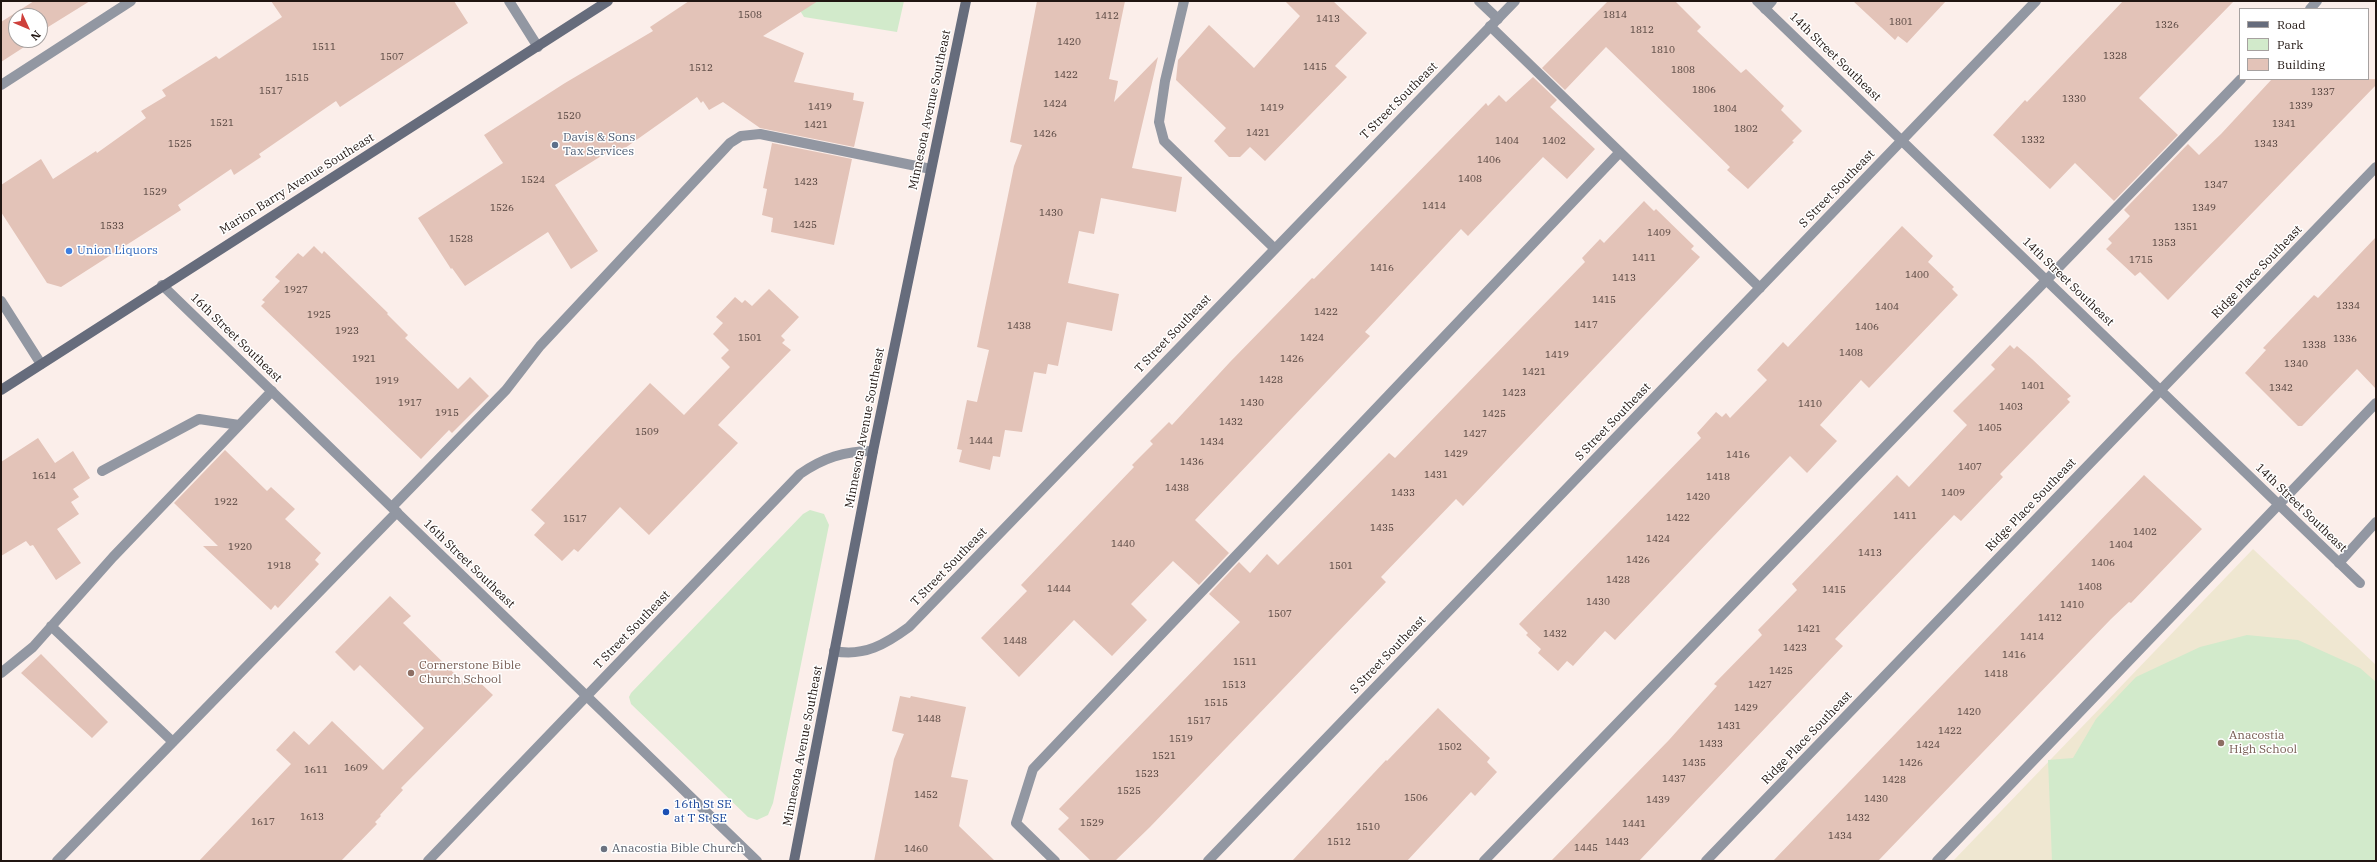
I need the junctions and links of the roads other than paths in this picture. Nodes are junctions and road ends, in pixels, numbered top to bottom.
1 (131, 1) edge
2 (509, 1) edge
3 (608, 1) edge
4 (966, 1) edge
5 (1184, 1) edge
6 (1479, 1) edge
7 (1515, 1) edge
8 (1757, 1) edge
9 (1772, 1) edge
10 (2036, 1) edge
11 (1765, 9) junction
12 (1498, 19) junction
13 (1490, 26) junction
14 (538, 47) junction
15 (2240, 80) edge
16 (1, 85) edge
17 (1903, 140) junction
18 (1620, 152) junction
19 (2376, 167) edge
20 (931, 168) junction
21 (1274, 248) junction
22 (2046, 279) junction
23 (162, 285) junction
24 (1760, 288) junction
25 (1, 302) edge
26 (41, 364) junction
27 (1, 390) edge
28 (2160, 390) junction
29 (272, 391) junction
30 (2376, 403) edge
31 (240, 425) junction
32 (873, 451) junction
33 (102, 470) dead end
34 (2279, 505) junction
35 (395, 510) junction
36 (2376, 522) edge
37 (2339, 563) junction
38 (2360, 583) dead end
39 (51, 626) junction
40 (834, 651) junction
41 (1, 673) edge
42 (587, 696) junction
43 (173, 742) junction
44 (57, 861) edge
45 (428, 861) edge
46 (757, 861) edge
47 (794, 861) edge
48 (1055, 861) edge
49 (1208, 861) edge
50 (1484, 861) edge
51 (1706, 861) edge
52 (1937, 861) edge

1 - 16 street
2 - 14 street
3 - 14 main road, Marion Barry Avenue Southeast
4 - 20 main road, Minnesota Avenue Southeast
5 - 21 street
6 - 12 street
7 - 12 street, T Street Southeast
8 - 11 street, 14th Street Southeast
9 - 11 street
10 - 17 street, S Street Southeast
11 - 17 street, 14th Street Southeast
12 - 13 street, T Street Southeast
13 - 18 street
13 - 21 street, T Street Southeast
14 - 23 main road, Marion Barry Avenue Southeast
15 - 22 street
17 - 22 street, 14th Street Southeast
17 - 24 street, S Street Southeast
18 - 24 street
18 - 48 street
19 - 28 street, Ridge Place Southeast
20 - 32 main road, Minnesota Avenue Southeast
20 - 35 street
21 - 40 street, T Street Southeast
22 - 28 street, 14th Street Southeast
22 - 50 street
23 - 26 main road, Marion Barry Avenue Southeast
23 - 29 street, 16th Street Southeast
24 - 49 street, S Street Southeast
25 - 26 street
26 - 27 main road, Marion Barry Avenue Southeast
28 - 34 street, 14th Street Southeast
28 - 51 street, Ridge Place Southeast
29 - 31 street
29 - 35 street, 16th Street Southeast
30 - 34 street
31 - 33 street
31 - 39 street
32 - 40 main road, Minnesota Avenue Southeast
32 - 42 street, T Street Southeast
34 - 37 street, 14th Street Southeast
34 - 52 street
35 - 42 street, 16th Street Southeast
35 - 43 street
36 - 37 street
37 - 38 street, 14th Street Southeast
39 - 41 street
39 - 43 street
40 - 47 main road, Minnesota Avenue Southeast
42 - 45 street, T Street Southeast
42 - 46 street, 16th Street Southeast
43 - 44 street

